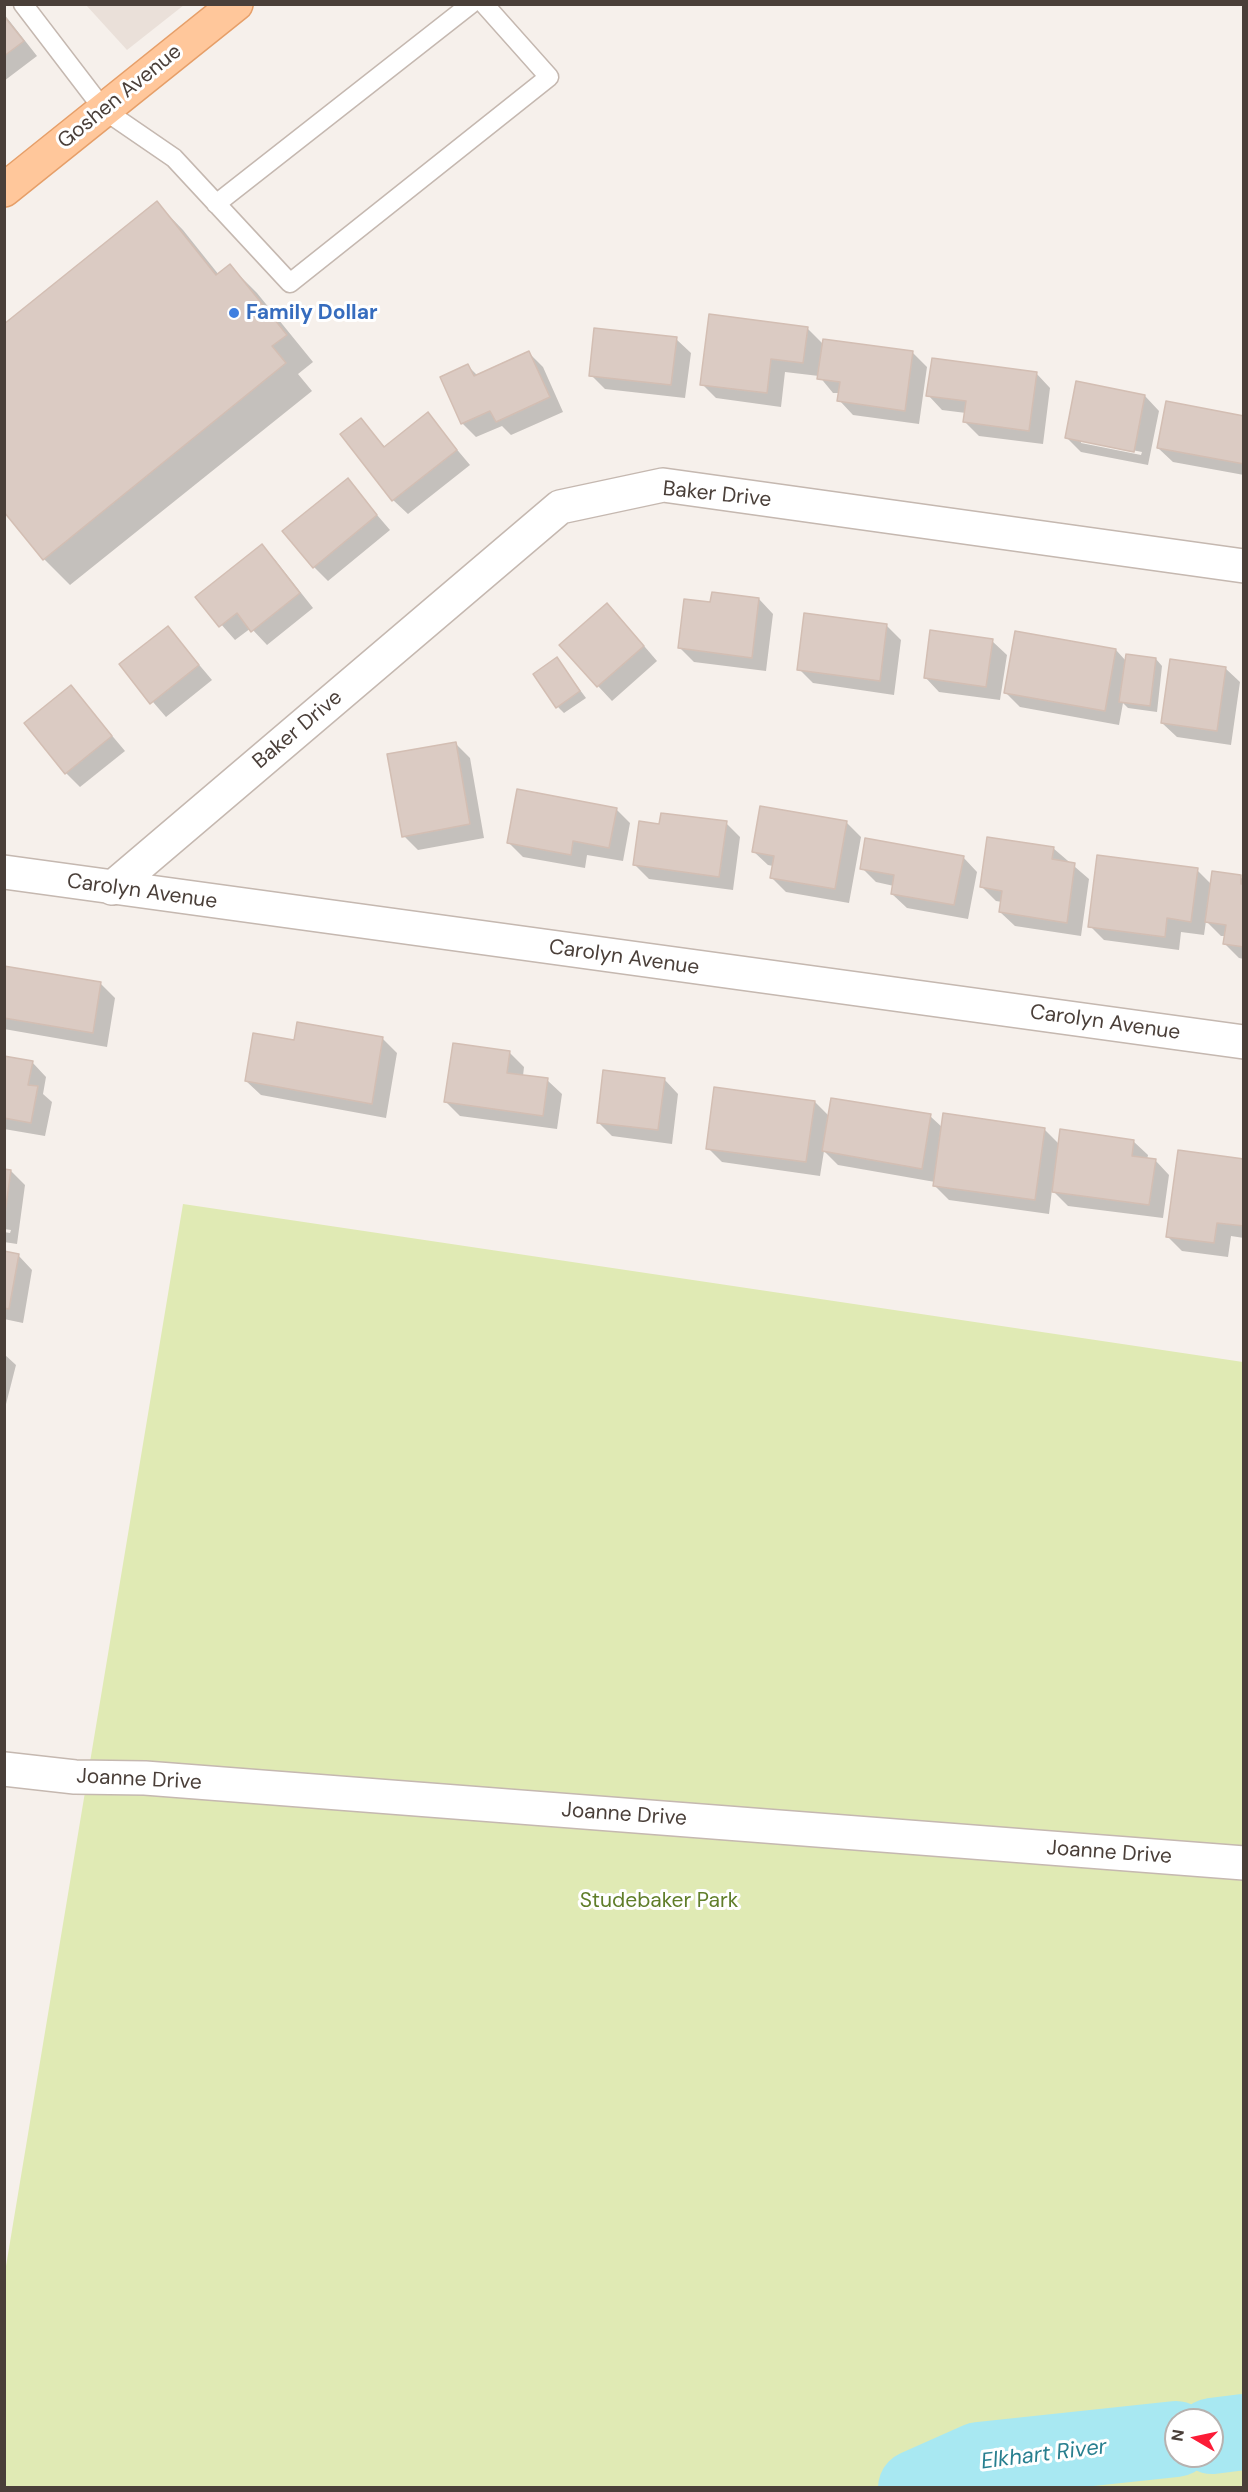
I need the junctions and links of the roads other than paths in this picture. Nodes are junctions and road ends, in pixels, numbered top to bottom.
1 (23, 4) edge
2 (236, 4) edge
3 (471, 4) edge
4 (484, 4) edge
5 (105, 110) junction
6 (4, 190) edge
7 (216, 204) junction
8 (1244, 566) edge
9 (4, 872) edge
10 (112, 888) junction
11 (1244, 1042) edge
12 (4, 1769) edge
13 (1244, 1863) edge

1 - 5 lane
2 - 5 main road, Goshen Avenue
3 - 7 lane
4 - 7 lane
5 - 6 main road, Goshen Avenue
5 - 7 lane
8 - 10 street, Baker Drive
9 - 10 street, Carolyn Avenue
10 - 11 street, Carolyn Avenue
12 - 13 street, Joanne Drive

